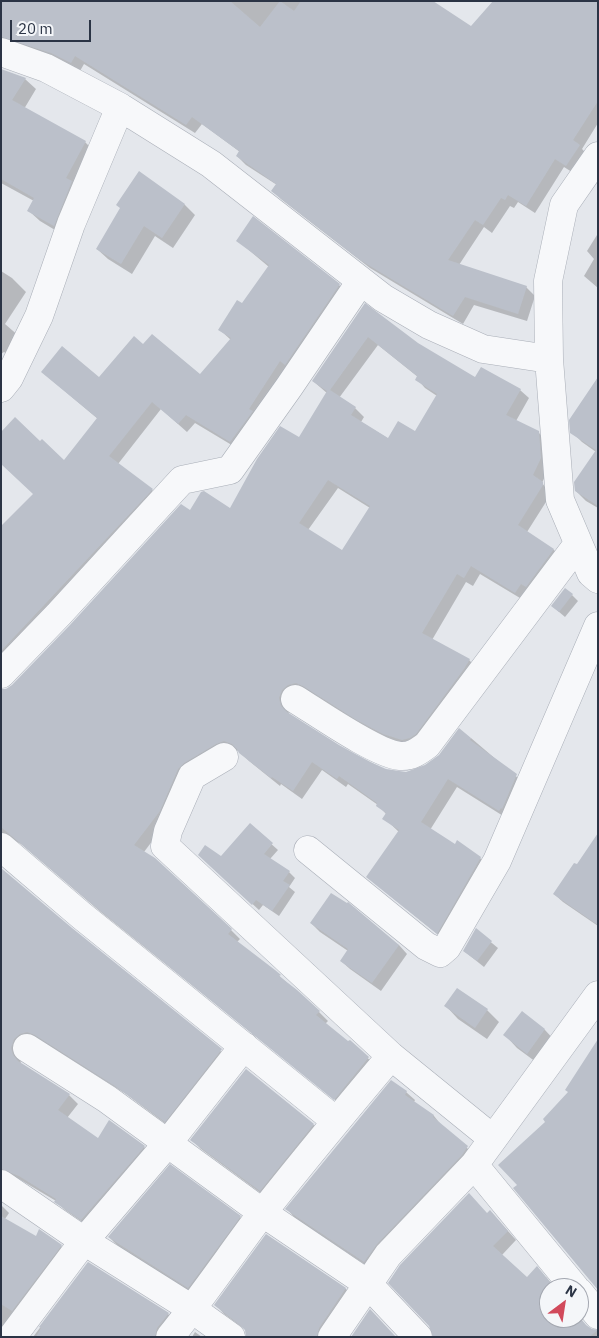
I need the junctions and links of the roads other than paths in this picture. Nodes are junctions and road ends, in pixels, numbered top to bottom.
1 (1, 52) edge
2 (120, 107) junction
3 (598, 156) edge
4 (361, 281) junction
5 (549, 359) junction
6 (1, 388) edge
7 (578, 544) junction
8 (598, 580) edge
9 (598, 626) edge
10 (1, 674) edge
11 (295, 699) dead end
12 (224, 757) dead end
13 (1, 846) edge
14 (308, 850) dead end
15 (598, 995) edge
16 (244, 1046) junction
17 (27, 1048) dead end
18 (391, 1056) junction
19 (336, 1121) junction
20 (492, 1138) junction
21 (167, 1144) junction
22 (474, 1165) junction
23 (1, 1184) edge
24 (263, 1213) junction
25 (84, 1241) junction
26 (567, 1278) edge
27 (368, 1284) junction
28 (589, 1304) edge
29 (192, 1309) junction
30 (598, 1315) edge
31 (12, 1337) edge
32 (170, 1337) edge
33 (231, 1337) edge
34 (332, 1337) edge
35 (418, 1337) edge

1 - 2 street
2 - 4 street
2 - 6 street
3 - 5 street
4 - 5 street
4 - 10 street
5 - 7 street
7 - 8 street
7 - 11 street
9 - 14 street
12 - 18 street
13 - 16 street
15 - 20 street
16 - 19 street
16 - 21 street
17 - 21 street
18 - 19 street
18 - 20 street
19 - 24 street
20 - 22 street
21 - 24 street
21 - 25 street
22 - 26 street
22 - 27 street
23 - 25 street
24 - 27 street
24 - 29 street
25 - 29 street
25 - 31 street
27 - 34 street
27 - 35 street
28 - 30 street
29 - 32 street
29 - 33 street

